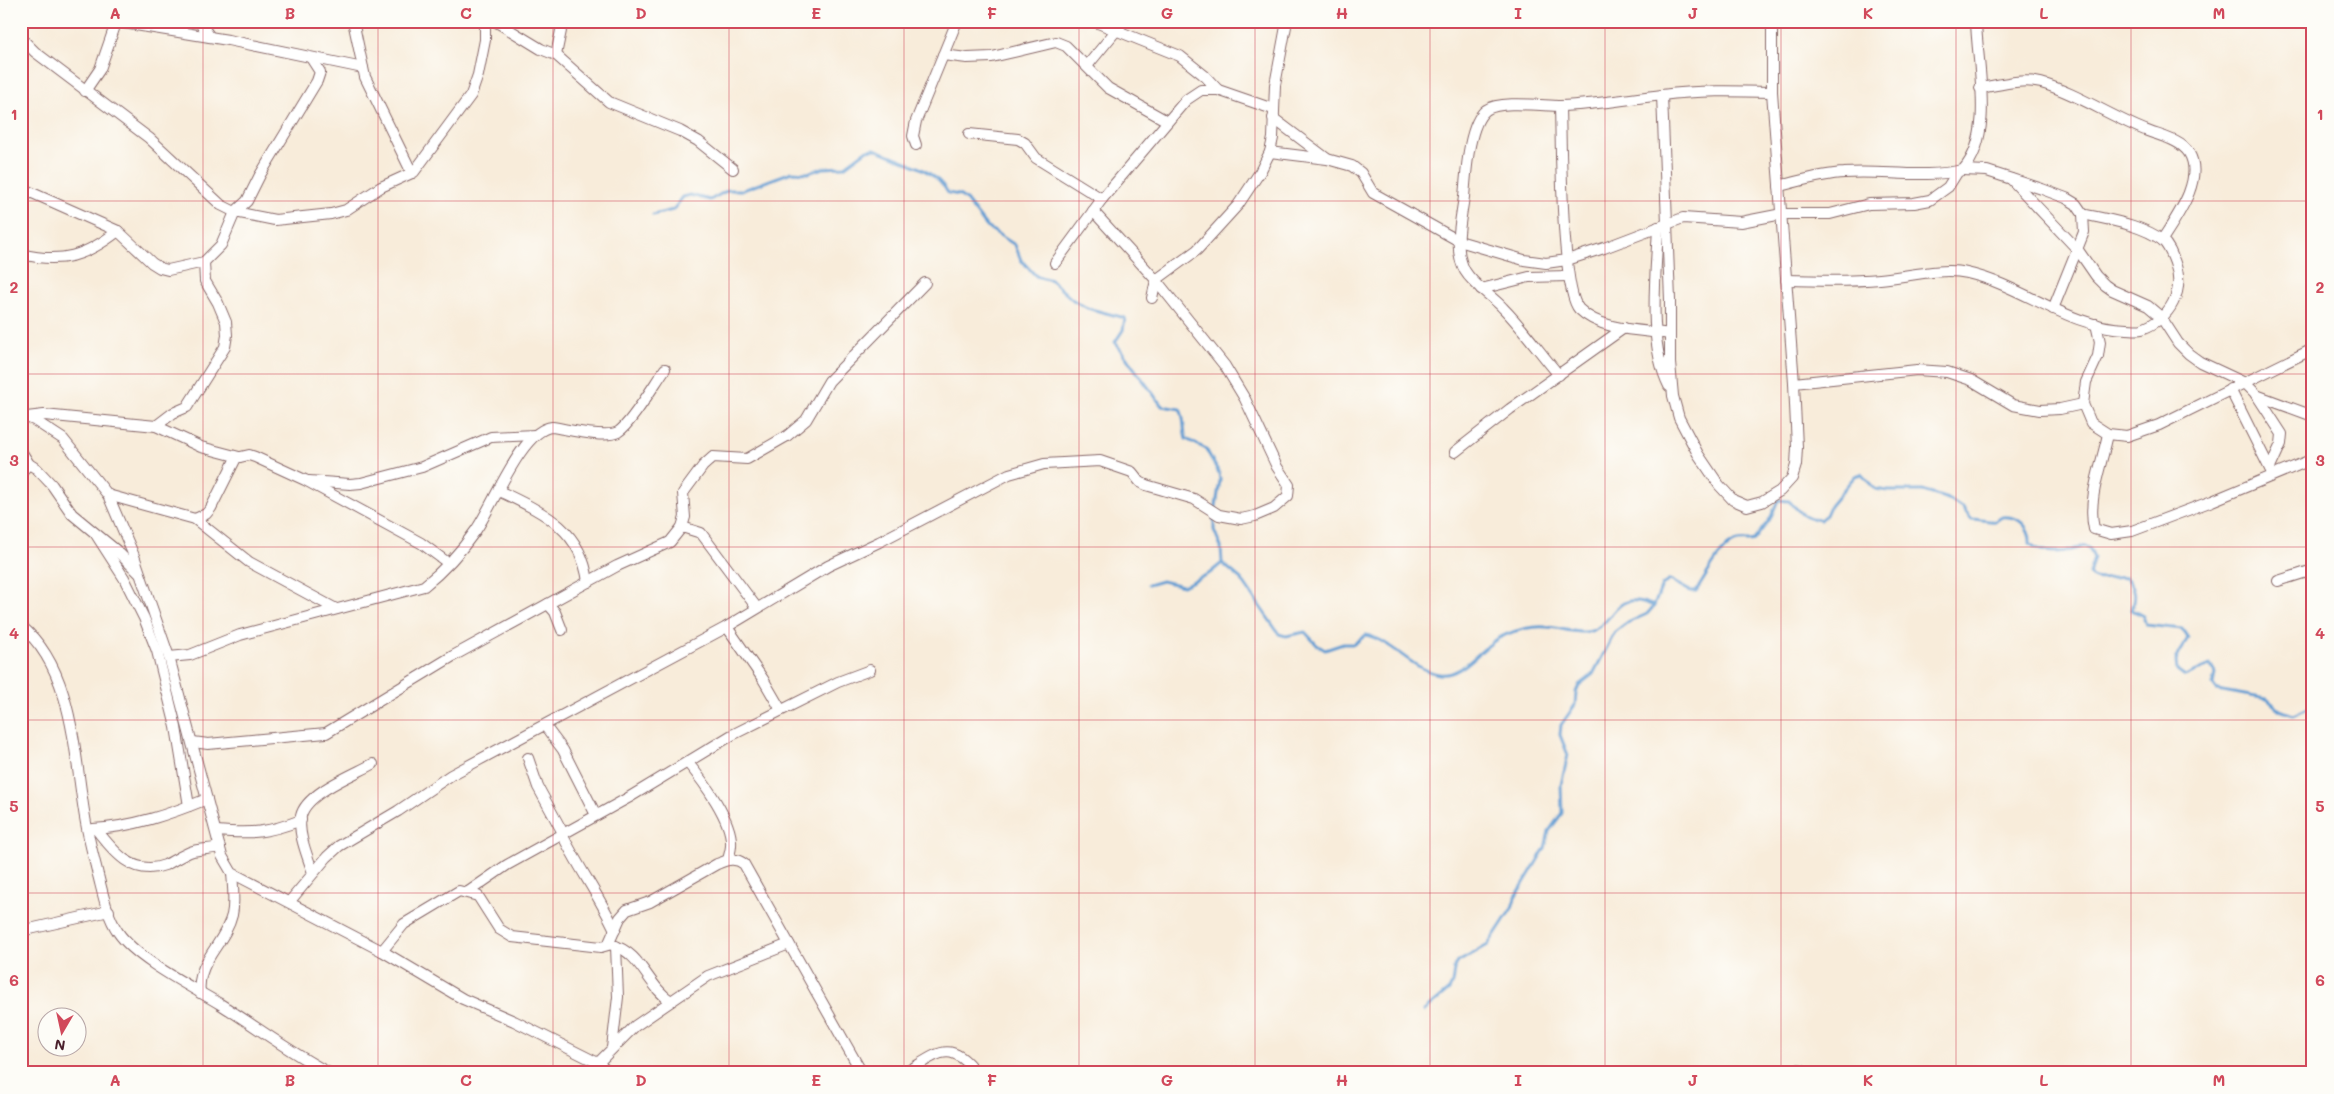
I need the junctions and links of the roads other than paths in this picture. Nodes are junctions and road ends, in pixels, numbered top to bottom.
1 (199, 21) edge
2 (353, 21) edge
3 (485, 21) edge
4 (495, 21) edge
5 (563, 21) edge
6 (957, 21) edge
7 (1093, 21) edge
8 (1124, 21) edge
9 (1287, 21) edge
10 (1772, 21) edge
11 (1976, 21) edge
12 (114, 22) edge
13 (1116, 30) junction
14 (210, 37) junction
15 (21, 38) edge
16 (556, 55) junction
17 (943, 56) junction
18 (311, 58) junction
19 (1087, 66) junction
20 (362, 68) junction
21 (1980, 88) junction
22 (1218, 90) junction
23 (85, 91) junction
24 (1772, 92) junction
25 (1662, 95) junction
26 (1560, 106) junction
27 (1273, 114) junction
28 (1167, 121) junction
29 (969, 134) dead end
30 (916, 146) dead end
31 (1270, 152) junction
32 (1327, 159) junction
33 (733, 169) dead end
34 (1961, 170) junction
35 (412, 173) junction
36 (2011, 179) junction
37 (1779, 186) junction
38 (21, 188) edge
39 (1102, 199) junction
40 (1093, 211) junction
41 (235, 212) junction
42 (1782, 214) junction
43 (2083, 214) junction
44 (1662, 226) junction
45 (118, 231) junction
46 (2162, 240) junction
47 (1459, 241) junction
48 (2078, 250) junction
49 (21, 254) edge
50 (1566, 260) junction
51 (204, 262) junction
52 (1055, 263) dead end
53 (1568, 276) junction
54 (1156, 280) junction
55 (1786, 280) junction
56 (925, 283) dead end
57 (1481, 289) junction
58 (1152, 298) dead end
59 (2054, 309) junction
60 (2161, 317) junction
61 (2096, 324) junction
62 (1624, 328) junction
63 (1657, 332) junction
64 (1670, 334) junction
65 (2313, 349) edge
66 (665, 370) dead end
67 (1558, 375) junction
68 (1794, 383) junction
69 (2245, 383) junction
70 (2230, 389) junction
71 (2256, 394) junction
72 (1674, 396) junction
73 (2084, 404) junction
74 (24, 416) edge
75 (2313, 416) edge
76 (156, 426) junction
77 (2108, 434) junction
78 (535, 435) junction
79 (21, 451) edge
80 (1455, 452) dead end
81 (239, 457) junction
82 (2313, 459) edge
83 (25, 468) edge
84 (2271, 471) junction
85 (305, 480) junction
86 (499, 491) junction
87 (108, 495) junction
88 (194, 519) junction
89 (682, 527) junction
90 (97, 536) junction
91 (448, 563) junction
92 (2313, 570) edge
93 (141, 576) junction
94 (2278, 581) dead end
95 (588, 582) junction
96 (548, 604) junction
97 (757, 608) junction
98 (336, 609) junction
99 (21, 626) edge
100 (727, 627) junction
101 (562, 630) dead end
102 (169, 657) junction
103 (870, 670) dead end
104 (781, 710) junction
105 (545, 726) junction
106 (193, 742) junction
107 (528, 758) dead end
108 (688, 763) junction
109 (372, 764) dead end
110 (207, 799) junction
111 (189, 806) junction
112 (596, 815) junction
113 (301, 820) junction
114 (91, 829) junction
115 (216, 831) junction
116 (562, 834) junction
117 (220, 847) junction
118 (728, 860) junction
119 (232, 873) junction
120 (313, 873) junction
121 (468, 892) junction
122 (290, 901) junction
123 (109, 911) junction
124 (616, 930) junction
125 (21, 931) edge
126 (789, 944) junction
127 (612, 946) junction
128 (382, 951) junction
129 (200, 993) junction
130 (671, 1001) junction
131 (611, 1049) junction
132 (598, 1063) junction
133 (329, 1073) edge
134 (609, 1073) edge
135 (862, 1073) edge
136 (905, 1073) edge
137 (976, 1073) edge
138 (1789, 1073) edge
139 (1808, 1073) edge

1 - 14 street
2 - 20 street
3 - 35 street
4 - 16 street
5 - 16 street
6 - 17 street
7 - 13 street
8 - 13 street
9 - 27 street
10 - 24 street
11 - 21 street
12 - 14 street
12 - 23 street
13 - 19 street
13 - 22 street
14 - 18 street
15 - 23 street
16 - 33 street
17 - 19 street
17 - 30 street
18 - 20 street
18 - 41 street
19 - 28 street
20 - 35 street
21 - 34 street
21 - 46 street
22 - 27 street
22 - 28 street
23 - 41 street
24 - 25 street
24 - 37 street
25 - 26 street
25 - 44 street
26 - 47 street
26 - 50 street
27 - 31 street
27 - 32 street
28 - 39 street
29 - 39 street
31 - 32 street
31 - 54 street
32 - 47 street
34 - 36 street
34 - 37 street
34 - 42 street
35 - 41 street
36 - 43 street
36 - 48 street
37 - 42 street
38 - 45 street
39 - 40 street
40 - 52 street
40 - 54 street
41 - 51 street
42 - 44 street
42 - 55 street
43 - 46 street
43 - 48 street
44 - 50 street
44 - 63 street
44 - 64 street
45 - 49 street
45 - 51 street
46 - 60 street
47 - 50 street
47 - 57 street
48 - 59 street
48 - 60 street
50 - 53 street
51 - 76 street
53 - 57 street
53 - 62 street
54 - 58 street
54 - 97 street
55 - 59 street
55 - 68 street
56 - 89 street
57 - 67 street
59 - 61 street
60 - 61 street
60 - 69 street
61 - 73 street
62 - 63 street
62 - 67 street
63 - 64 street
63 - 72 street
64 - 72 street
65 - 69 street
66 - 78 street
67 - 80 street
68 - 72 street
68 - 73 street
69 - 70 street
69 - 71 street
70 - 77 street
70 - 84 street
71 - 75 street
71 - 84 street
73 - 77 street
74 - 76 street
74 - 87 street
76 - 81 street
77 - 84 street
78 - 85 street
78 - 86 street
79 - 83 street
81 - 85 street
81 - 88 street
82 - 84 street
83 - 90 street
85 - 91 street
86 - 91 street
86 - 95 street
87 - 88 street
87 - 93 street
88 - 98 street
89 - 95 street
89 - 97 street
90 - 93 street
90 - 111 street
91 - 98 street
92 - 94 street
93 - 102 street
95 - 96 street
96 - 101 street
96 - 106 street
97 - 100 street
98 - 102 street
99 - 114 street
100 - 104 street
100 - 105 street
102 - 106 street
103 - 104 street
104 - 108 street
105 - 112 street
105 - 120 street
106 - 110 street
107 - 116 street
108 - 112 street
108 - 118 street
109 - 113 street
110 - 111 street
110 - 115 street
111 - 114 street
112 - 116 street
113 - 115 street
113 - 120 street
114 - 117 street
114 - 123 street
115 - 117 street
116 - 121 street
116 - 124 street
117 - 119 street
118 - 124 street
118 - 126 street
119 - 122 street
119 - 129 street
120 - 122 street
121 - 127 street
121 - 128 street
122 - 128 street
123 - 125 street
123 - 129 street
124 - 127 street
126 - 130 street
126 - 135 street
127 - 130 street
127 - 131 street
128 - 132 street
129 - 133 street
130 - 131 street
131 - 132 street
132 - 134 street
136 - 137 street
138 - 139 street

